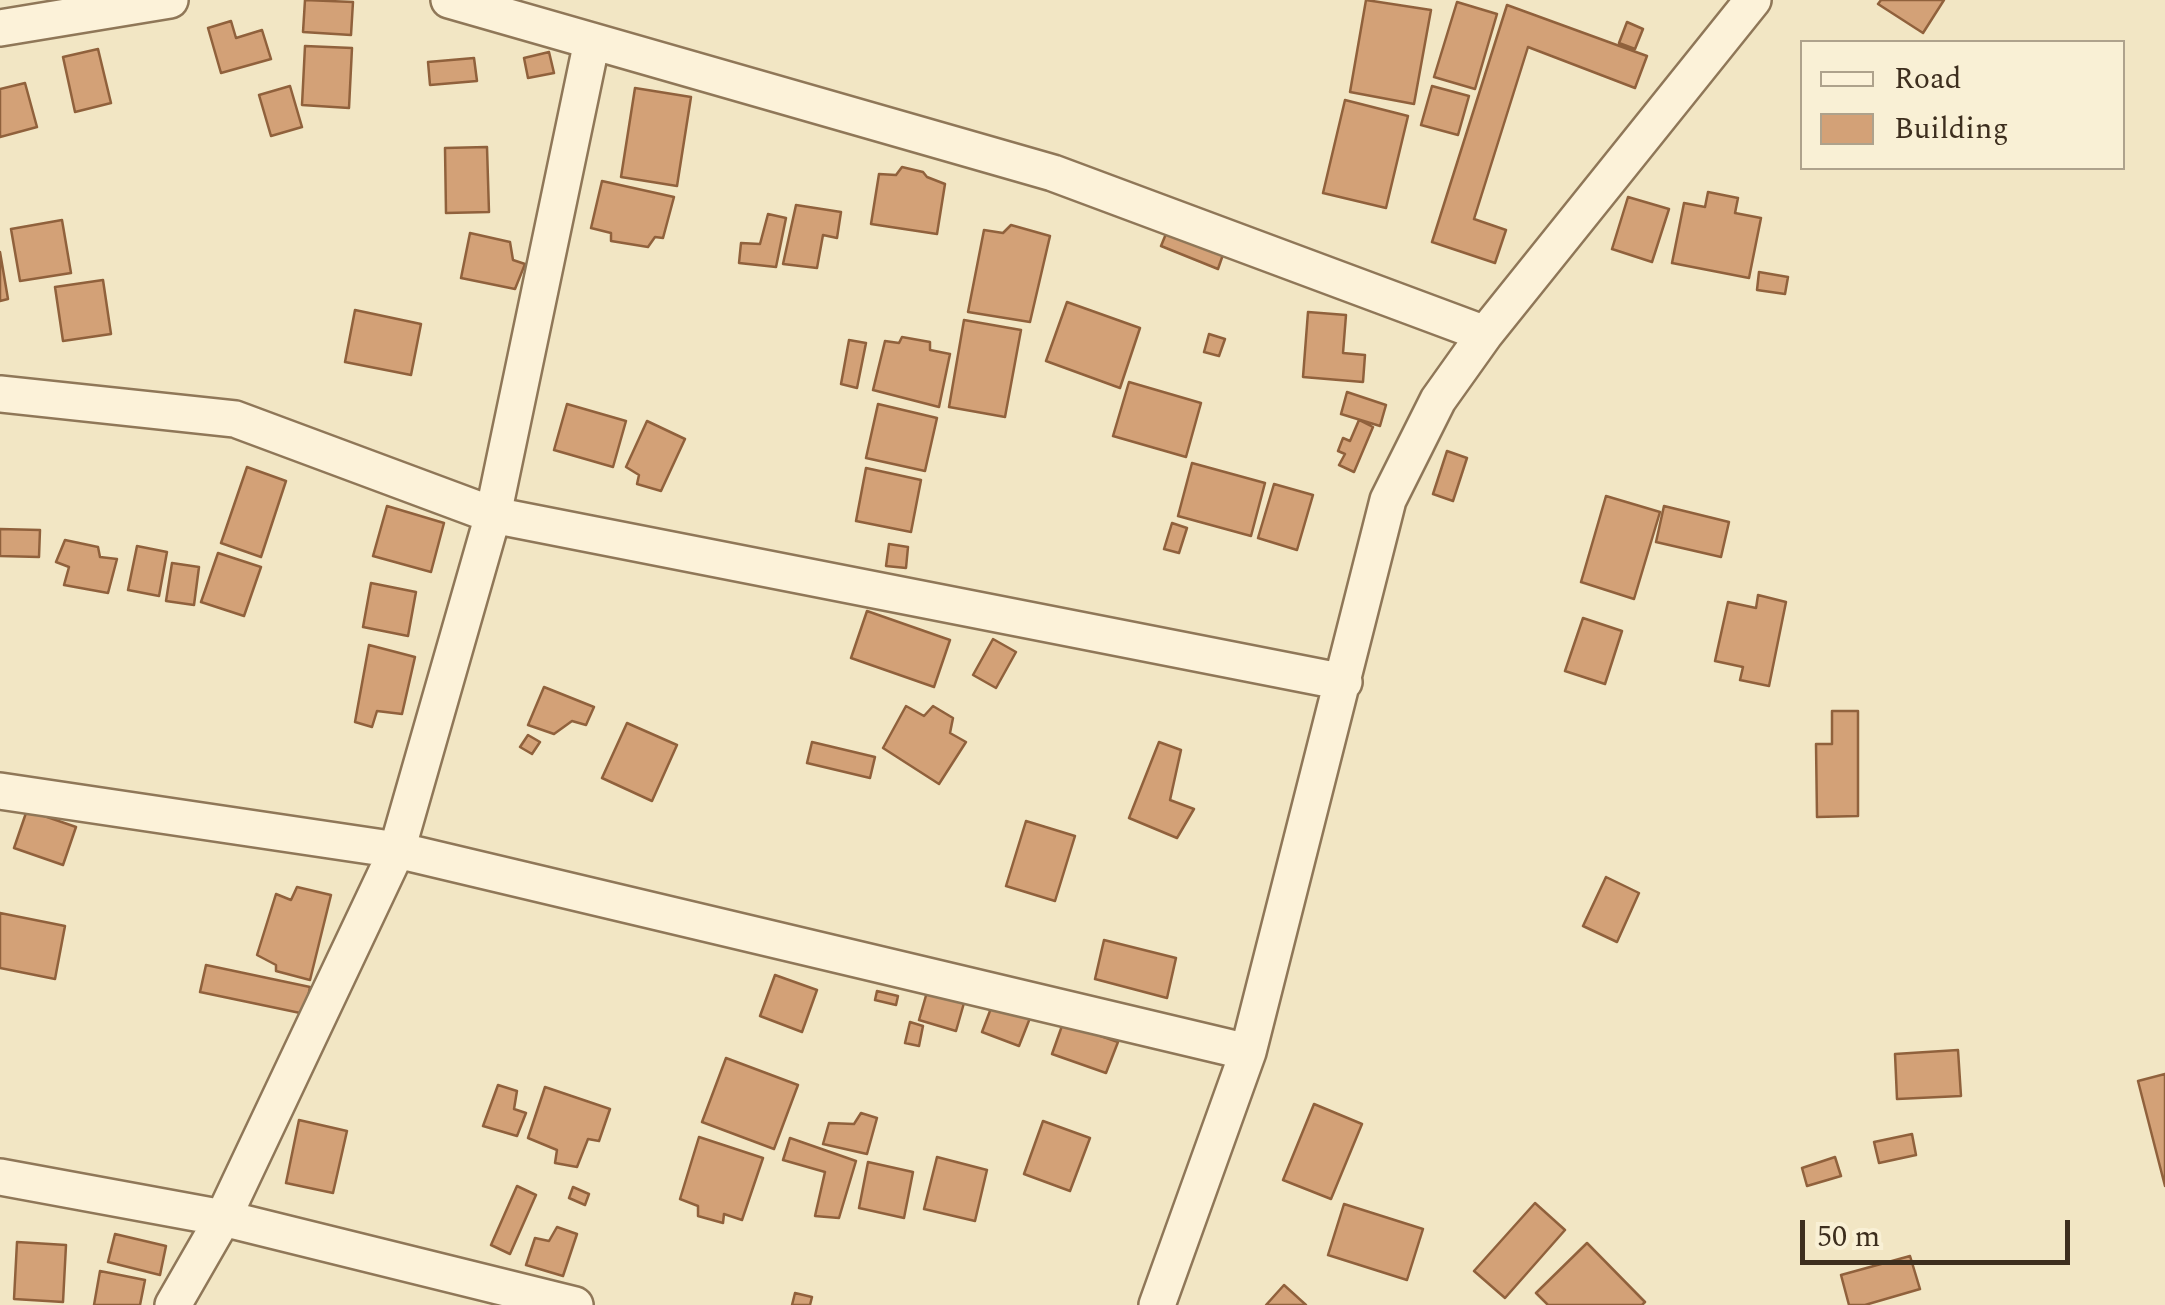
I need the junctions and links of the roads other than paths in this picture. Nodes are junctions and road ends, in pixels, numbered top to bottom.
1 (170, 0) edge
2 (450, 0) edge
3 (1753, 0) edge
4 (0, 28) edge
5 (592, 41) junction
6 (1485, 334) junction
7 (0, 394) edge
8 (493, 515) junction
9 (1344, 682) junction
10 (0, 790) edge
11 (397, 850) junction
12 (1248, 1052) junction
13 (0, 1177) edge
14 (222, 1218) junction
15 (172, 1305) edge
16 (575, 1305) edge
17 (1157, 1305) edge

1 - 4 street
2 - 5 street
3 - 6 street
5 - 6 street
5 - 8 street
6 - 9 street
7 - 8 street
8 - 9 street
8 - 11 street
9 - 12 street
10 - 11 street
11 - 12 street
11 - 14 street
12 - 17 street
13 - 14 street
14 - 15 street
14 - 16 street

